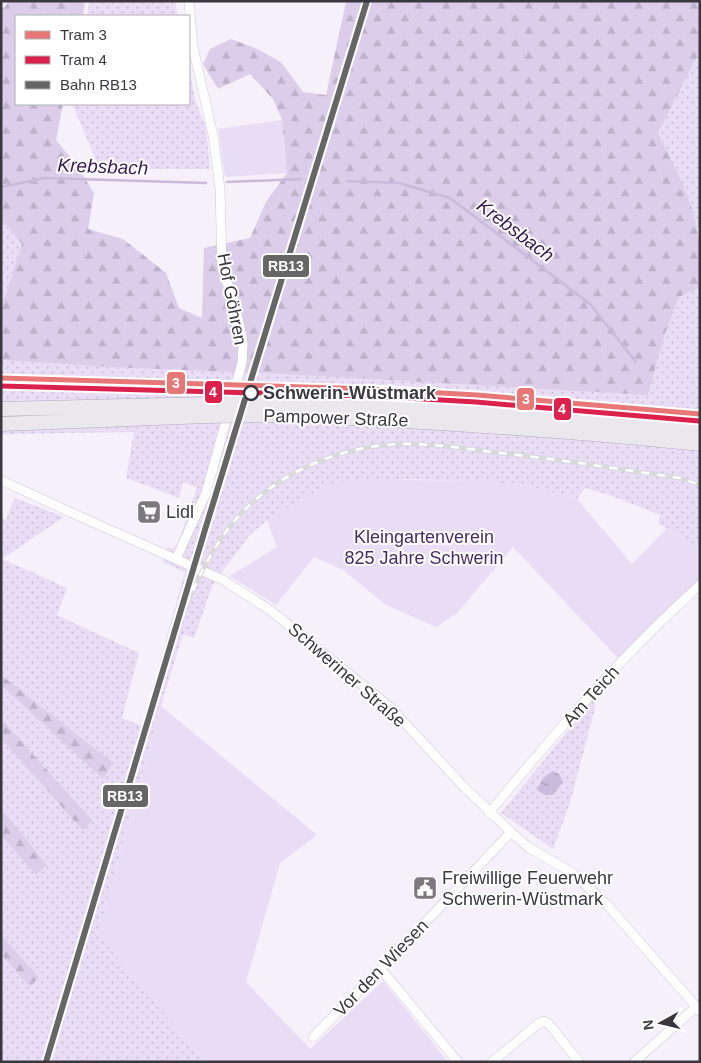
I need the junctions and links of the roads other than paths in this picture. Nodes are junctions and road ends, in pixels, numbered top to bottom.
1 (189, 1) edge
2 (285, 409) junction
3 (1, 410) edge
4 (209, 410) junction
5 (1, 424) edge
6 (700, 431) edge
7 (700, 444) edge
8 (1, 480) edge
9 (176, 559) junction
10 (700, 585) edge
11 (489, 813) junction
12 (511, 832) junction
13 (381, 969) junction
14 (698, 1009) edge
15 (313, 1037) dead end
16 (458, 1062) edge
17 (492, 1062) edge
18 (579, 1062) edge
19 (634, 1062) edge

1 - 9 street, Hof Göhren
2 - 4 main road, Pampower Straße, bridge
2 - 6 main road, Pampower Straße
2 - 7 main road, Pampower Straße
3 - 4 main road, Pampower Straße
4 - 5 main road, Pampower Straße
8 - 9 street, Schweriner Straße
9 - 11 street, Schweriner Straße
10 - 11 street, Am Teich
11 - 12 street, Schweriner Straße
12 - 13 street, Vor den Wiesen
12 - 14 street, Schweriner Straße
13 - 15 street, Vor den Wiesen
13 - 16 street
14 - 19 street
17 - 18 street

